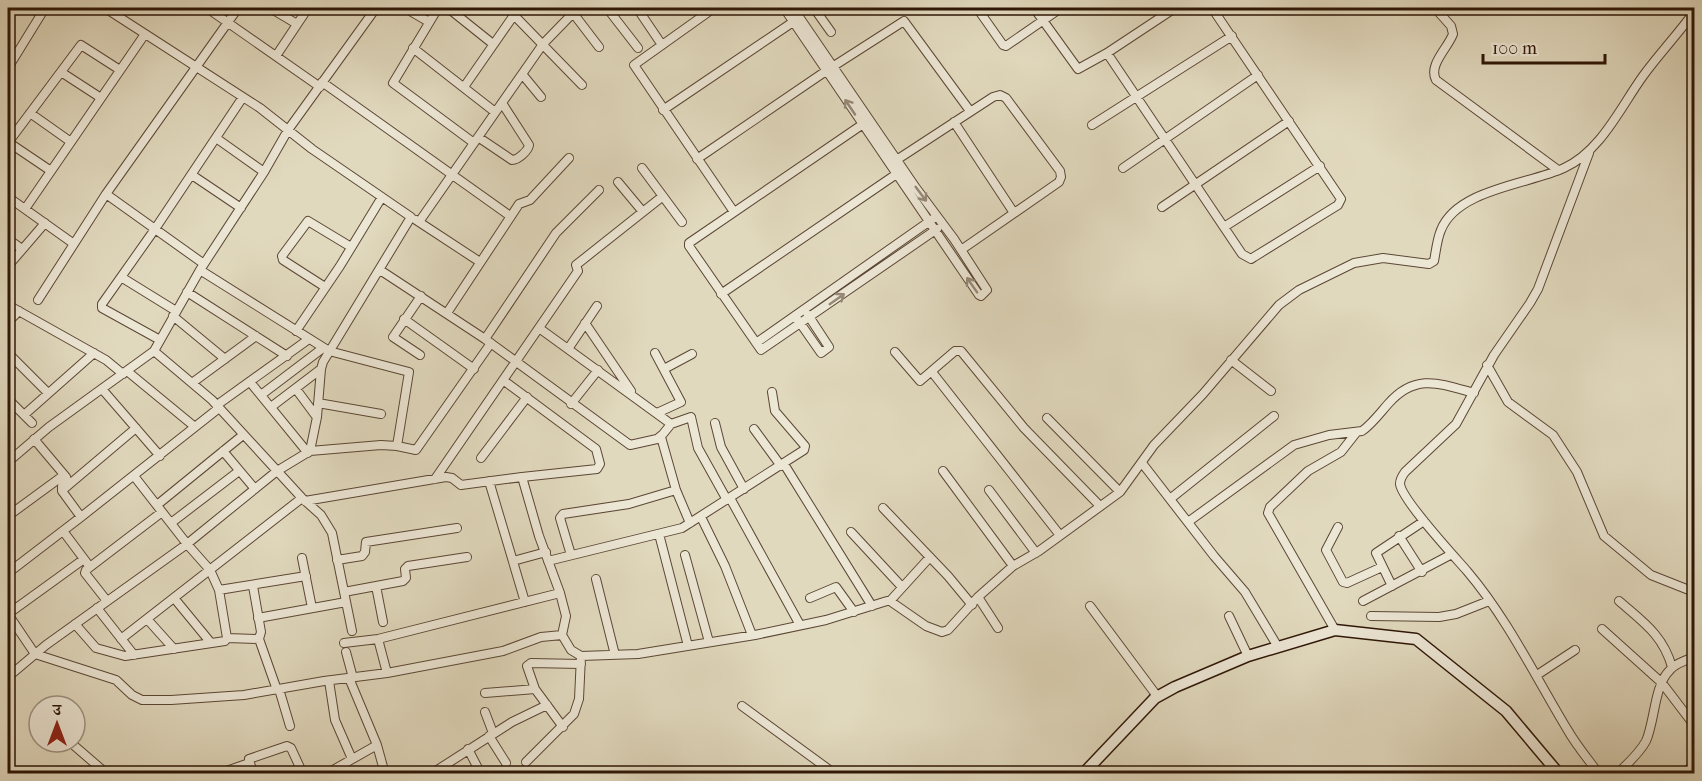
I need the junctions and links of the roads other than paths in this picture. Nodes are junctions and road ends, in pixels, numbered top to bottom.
1 (45, 8) edge
2 (105, 8) edge
3 (207, 8) edge
4 (238, 8) edge
5 (270, 8) edge
6 (308, 8) edge
7 (376, 8) edge
8 (405, 8) edge
9 (438, 8) edge
10 (448, 8) edge
11 (507, 8) edge
12 (607, 8) edge
13 (637, 8) edge
14 (714, 8) edge
15 (784, 8) edge
16 (793, 8) edge
17 (814, 8) edge
18 (977, 8) edge
19 (1034, 8) edge
20 (1061, 8) edge
21 (1175, 8) edge
22 (1212, 8) edge
23 (1435, 8) edge
24 (575, 10) edge
25 (1164, 10) edge
26 (118, 11) edge
27 (1695, 12) edge
28 (514, 15) junction
29 (796, 19) junction
30 (1043, 21) junction
31 (228, 22) junction
32 (429, 22) junction
33 (297, 24) junction
34 (831, 32) dead end
35 (145, 34) junction
36 (1232, 36) junction
37 (493, 44) junction
38 (543, 44) junction
39 (662, 45) junction
40 (598, 47) dead end
41 (413, 48) junction
42 (638, 48) dead end
43 (8, 51) edge
44 (1107, 53) junction
45 (16, 56) junction
46 (276, 56) junction
47 (195, 67) junction
48 (8, 68) edge
49 (829, 69) junction
50 (120, 70) junction
51 (61, 72) junction
52 (522, 74) junction
53 (1258, 75) junction
54 (321, 85) junction
55 (582, 85) dead end
56 (464, 87) junction
57 (243, 97) junction
58 (541, 97) dead end
59 (101, 98) junction
60 (1137, 98) junction
61 (502, 103) junction
62 (663, 110) junction
63 (970, 111) junction
64 (495, 112) junction
65 (30, 113) junction
66 (869, 119) junction
67 (1289, 121) junction
68 (954, 122) junction
69 (862, 125) junction
70 (1092, 125) dead end
71 (288, 130) junction
72 (216, 138) junction
73 (1164, 139) junction
74 (476, 140) junction
75 (71, 142) junction
76 (1590, 148) junction
77 (569, 158) dead end
78 (697, 159) junction
79 (898, 159) junction
80 (1320, 166) junction
81 (642, 168) dead end
82 (1123, 168) dead end
83 (904, 169) junction
84 (1558, 170) junction
85 (51, 171) junction
86 (264, 172) junction
87 (192, 175) junction
88 (896, 175) junction
89 (452, 176) junction
90 (618, 182) dead end
91 (1195, 184) junction
92 (599, 190) dead end
93 (106, 194) junction
94 (663, 196) junction
95 (8, 197) edge
96 (382, 197) junction
97 (1162, 207) dead end
98 (241, 208) junction
99 (26, 209) junction
100 (643, 212) junction
101 (734, 212) junction
102 (1014, 213) junction
103 (510, 216) junction
104 (937, 216) junction
105 (415, 220) junction
106 (682, 222) dead end
107 (928, 222) junction
108 (45, 223) junction
109 (944, 225) junction
110 (1224, 227) junction
111 (155, 230) junction
112 (934, 231) junction
113 (8, 239) edge
114 (74, 244) junction
115 (351, 247) junction
116 (22, 249) junction
117 (961, 250) junction
118 (480, 262) junction
119 (8, 266) edge
120 (202, 267) junction
121 (380, 270) junction
122 (854, 274) junction
123 (121, 277) junction
124 (861, 282) junction
125 (325, 287) junction
126 (187, 292) junction
127 (721, 294) junction
128 (421, 296) junction
129 (38, 300) dead end
130 (8, 305) edge
131 (597, 306) dead end
132 (804, 309) junction
133 (19, 311) junction
134 (175, 313) junction
135 (447, 313) junction
136 (795, 316) junction
137 (809, 318) junction
138 (405, 319) junction
139 (8, 322) edge
140 (585, 323) junction
141 (801, 323) junction
142 (539, 328) junction
143 (296, 331) junction
144 (256, 336) junction
145 (309, 339) junction
146 (160, 340) junction
147 (488, 341) junction
148 (756, 343) junction
149 (568, 349) junction
150 (326, 350) junction
151 (154, 351) junction
152 (655, 352) dead end
153 (895, 352) dead end
154 (8, 353) edge
155 (94, 353) junction
156 (692, 354) dead end
157 (420, 355) dead end
158 (286, 356) junction
159 (225, 359) junction
160 (1231, 360) junction
161 (515, 362) junction
162 (1487, 365) junction
163 (321, 369) junction
164 (474, 369) junction
165 (664, 369) junction
166 (598, 370) junction
167 (125, 372) junction
168 (932, 372) junction
169 (503, 380) junction
170 (250, 382) junction
171 (192, 383) junction
172 (296, 388) junction
173 (102, 389) junction
174 (1271, 391) dead end
175 (772, 392) dead end
176 (48, 393) junction
177 (1474, 393) junction
178 (261, 395) junction
179 (634, 396) junction
180 (527, 397) junction
181 (8, 399) edge
182 (318, 403) junction
183 (571, 404) junction
184 (218, 406) junction
185 (271, 407) junction
186 (657, 413) junction
187 (381, 414) dead end
188 (24, 415) junction
189 (1274, 416) dead end
190 (316, 417) junction
191 (1047, 418) dead end
192 (32, 423) dead end
193 (715, 423) dead end
194 (670, 424) junction
195 (195, 427) junction
196 (136, 428) junction
197 (754, 429) dead end
198 (1356, 433) junction
199 (243, 435) junction
200 (661, 437) junction
201 (34, 439) junction
202 (397, 446) junction
203 (223, 451) junction
204 (309, 452) junction
205 (160, 456) junction
206 (481, 458) dead end
207 (9, 459) edge
208 (1142, 463) junction
209 (782, 465) junction
210 (239, 471) junction
211 (277, 471) junction
212 (943, 471) dead end
213 (64, 475) junction
214 (134, 476) junction
215 (522, 477) junction
216 (435, 479) junction
217 (489, 481) junction
218 (255, 489) junction
219 (744, 489) junction
220 (676, 490) junction
221 (989, 490) dead end
222 (62, 491) junction
223 (1120, 492) junction
224 (729, 499) junction
225 (1170, 499) junction
226 (304, 500) junction
227 (1100, 506) junction
228 (159, 508) junction
229 (883, 508) dead end
230 (8, 516) edge
231 (81, 517) junction
232 (701, 517) junction
233 (1424, 520) junction
234 (1188, 522) junction
235 (171, 523) junction
236 (690, 523) junction
237 (1338, 527) dead end
238 (458, 528) dead end
239 (63, 531) junction
240 (850, 532) dead end
241 (659, 534) junction
242 (1059, 534) junction
243 (1399, 536) junction
244 (187, 544) junction
245 (546, 552) junction
246 (1036, 553) junction
247 (1452, 554) junction
248 (572, 555) junction
249 (685, 555) dead end
250 (467, 557) dead end
251 (930, 557) junction
252 (302, 558) dead end
253 (337, 560) junction
254 (513, 561) junction
255 (548, 561) junction
256 (87, 563) junction
257 (1013, 566) junction
258 (1382, 567) junction
259 (210, 570) junction
260 (1422, 572) junction
261 (8, 573) edge
262 (306, 576) junction
263 (596, 579) dead end
264 (252, 586) junction
265 (376, 586) junction
266 (1392, 586) junction
267 (902, 587) junction
268 (219, 590) junction
269 (344, 592) junction
270 (1695, 592) edge
271 (560, 593) junction
272 (978, 597) junction
273 (174, 598) junction
274 (810, 598) dead end
275 (1363, 600) dead end
276 (107, 601) junction
277 (890, 601) junction
278 (1489, 601) junction
279 (1619, 601) dead end
280 (346, 602) junction
281 (525, 602) junction
282 (972, 604) junction
283 (872, 606) junction
284 (1090, 606) dead end
285 (97, 608) junction
286 (312, 608) junction
287 (854, 612) junction
288 (8, 614) edge
289 (1229, 616) dead end
290 (1371, 616) dead end
291 (258, 618) junction
292 (147, 620) junction
293 (383, 622) dead end
294 (75, 624) junction
295 (800, 625) junction
296 (998, 628) dead end
297 (1602, 629) dead end
298 (1335, 630) junction
299 (352, 631) dead end
300 (562, 635) junction
301 (752, 635) junction
302 (227, 638) junction
303 (121, 639) junction
304 (259, 639) junction
305 (378, 639) junction
306 (709, 642) junction
307 (211, 643) junction
308 (344, 643) dead end
309 (688, 646) junction
310 (1278, 647) junction
311 (174, 649) junction
312 (1575, 650) dead end
313 (345, 652) dead end
314 (35, 654) junction
315 (615, 655) junction
316 (134, 656) junction
317 (1248, 656) junction
318 (1695, 656) edge
319 (581, 660) junction
320 (1672, 667) junction
321 (387, 673) junction
322 (1537, 675) junction
323 (8, 676) edge
324 (351, 678) junction
325 (329, 681) junction
326 (1662, 682) junction
327 (536, 689) junction
328 (278, 690) junction
329 (485, 693) dead end
330 (1157, 696) junction
331 (547, 705) junction
332 (742, 705) dead end
333 (485, 712) dead end
334 (1695, 725) edge
335 (290, 726) dead end
336 (563, 727) junction
337 (491, 734) junction
338 (377, 745) junction
339 (468, 749) junction
340 (84, 754) edge
341 (352, 759) junction
342 (526, 762) dead end
343 (249, 763) junction
344 (506, 763) dead end
345 (1695, 764) edge
346 (107, 774) edge
347 (218, 774) edge
348 (253, 774) edge
349 (303, 774) edge
350 (326, 774) edge
351 (385, 774) edge
352 (431, 774) edge
353 (481, 774) edge
354 (835, 774) edge
355 (1083, 774) edge
356 (1559, 774) edge
357 (1599, 774) edge
358 (1617, 774) edge
359 (1684, 774) edge

1 - 45 street
2 - 26 street
3 - 31 street
4 - 31 street
5 - 33 street
6 - 33 street
7 - 54 street
8 - 32 street
9 - 32 street
10 - 37 street
11 - 28 street
12 - 42 street
13 - 39 street
14 - 39 street
15 - 29 street
16 - 29 street
17 - 34 street
18 - 30 street
19 - 30 street
20 - 30 street
21 - 25 street
22 - 36 street
23 - 84 street
24 - 38 street
24 - 40 street
25 - 44 street
26 - 35 street
27 - 76 street
28 - 37 street
28 - 38 street
29 - 49 street
29 - 62 street
30 - 44 street
31 - 46 street
31 - 47 street
32 - 41 street
33 - 46 street
35 - 47 street
35 - 50 street
36 - 53 street
36 - 60 street
37 - 56 street
38 - 52 street
38 - 55 street
39 - 62 street
41 - 56 street
41 - 74 street
43 - 45 street
44 - 60 street
45 - 48 street
46 - 54 street
47 - 57 street
47 - 93 street
49 - 63 street
49 - 66 street
69 -> 49 street
49 - 78 street
50 - 51 street
50 - 59 street
51 - 59 street
51 - 65 street
52 - 58 street
52 - 61 street
53 - 67 street
53 - 73 street
54 - 71 street
54 - 89 street
56 - 64 street
57 - 71 street
57 - 72 street
59 - 75 street
60 - 70 street
60 - 73 street
61 - 64 street
61 - 74 street
62 - 78 street
63 - 68 street
63 - 102 street
64 - 74 street
65 - 75 street
65 - 85 street
66 - 69 street
66 - 79 street
67 - 80 street
67 - 91 street
68 - 79 street
68 - 102 street
69 - 88 street
69 - 101 street
71 - 86 street
71 - 96 street
72 - 86 street
72 - 87 street
73 - 82 street
73 - 91 street
74 - 89 street
75 - 85 street
76 - 84 street
76 - 162 street
77 - 103 street
78 - 101 street
79 - 83 street
80 - 110 street
80 - 110 street
81 - 94 street
83 - 88 street
83 -> 104 street
84 - 160 street
85 - 99 street
86 - 98 street
87 - 98 street
87 - 111 street
88 - 107 street
88 - 127 street
89 - 103 street
89 - 105 street
90 - 100 street
91 - 97 street
91 - 110 street
92 - 147 street
93 - 111 street
93 - 114 street
94 - 100 street
94 - 106 street
95 - 99 street
96 - 105 street
96 - 115 street
98 - 120 street
99 - 108 street
100 - 142 street
101 - 127 street
102 - 117 street
103 - 118 street
104 - 107 street
104 - 109 street
105 - 118 street
105 - 121 street
107 - 112 street
107 - 122 street
108 - 114 street
108 - 116 street
109 - 112 street
109 - 117 street
111 - 120 street
111 - 123 street
117 -> 112 street
112 - 124 street
113 - 116 street
114 - 129 street
115 - 125 street
115 - 125 street
116 - 119 street
118 - 135 street
120 - 126 street
120 - 143 street
121 - 128 street
121 - 150 street
122 - 124 street
122 - 132 street
123 - 134 street
123 - 146 street
137 -> 124 street
125 - 143 street
126 - 134 street
126 - 144 street
127 - 148 street
128 - 135 street
128 - 138 street
130 - 133 street
131 - 140 street
132 - 136 street
132 - 137 street
133 - 139 street
133 - 155 street
134 - 146 street
134 - 159 street
135 - 147 street
136 - 141 street
136 - 148 street
137 - 141 street
137 - 141 street
138 - 157 street
138 - 164 street
140 - 149 street
140 - 179 street
141 - 148 street
142 - 149 street
142 - 161 street
143 - 145 street
144 - 158 street
144 - 159 street
145 - 150 street
145 - 158 street
146 - 151 street
147 - 161 street
147 - 164 street
149 - 166 street
150 - 163 street
150 - 178 street
150 - 202 street
151 - 167 street
151 - 171 street
152 - 165 street
153 - 168 street
154 - 176 street
155 - 167 street
155 - 176 street
156 - 165 street
158 - 170 street
159 - 171 street
160 - 174 street
160 - 208 street
161 - 169 street
161 - 183 street
162 - 177 street
162 - 270 street
163 - 172 street
163 - 182 street
164 - 202 street
165 - 186 street
166 - 179 street
166 - 183 street
167 - 173 street
167 - 195 street
168 - 227 street
168 - 242 street
169 - 180 street
169 - 216 street
170 - 178 street
170 - 184 street
171 - 184 street
172 - 185 street
172 - 190 street
173 - 196 street
173 - 201 street
175 - 209 street
176 - 188 street
177 - 198 street
177 - 233 street
178 - 185 street
179 - 186 street
180 - 206 street
180 - 215 street
181 - 188 street
182 - 187 street
182 - 190 street
183 - 200 street
184 - 195 street
184 - 199 street
185 - 204 street
186 - 194 street
188 - 192 street
189 - 225 street
190 - 204 street
191 - 223 street
193 - 219 street
194 - 200 street
194 - 224 street
195 - 205 street
196 - 205 street
196 - 222 street
197 - 209 street
198 - 234 street
198 - 298 street
199 - 203 street
199 - 211 street
200 - 220 street
201 - 207 street
201 - 213 street
202 - 204 street
203 - 210 street
203 - 228 street
204 - 211 street
205 - 214 street
208 - 223 street
208 - 225 street
209 - 219 street
209 - 283 street
210 - 218 street
210 - 235 street
211 - 218 street
211 - 226 street
212 - 257 street
213 - 222 street
213 - 230 street
214 - 228 street
214 - 231 street
215 - 217 street
215 - 245 street
216 - 217 street
216 - 226 street
217 - 254 street
218 - 244 street
219 - 224 street
220 - 236 street
220 - 248 street
221 - 246 street
222 - 231 street
223 - 227 street
224 - 232 street
224 - 295 street
225 - 234 street
226 - 253 street
226 - 259 street
227 - 242 street
228 - 235 street
228 - 256 street
229 - 251 street
231 - 239 street
232 - 236 street
232 - 301 street
233 - 243 street
233 - 247 street
234 - 310 street
235 - 244 street
236 - 241 street
237 - 258 street
238 - 253 street
239 - 256 street
239 - 261 street
240 - 267 street
241 - 248 street
241 - 309 street
242 - 246 street
243 - 258 street
243 - 260 street
244 - 259 street
244 - 276 street
245 - 254 street
245 - 255 street
246 - 257 street
247 - 260 street
247 - 278 street
248 - 255 street
249 - 306 street
250 - 265 street
251 - 267 street
251 - 282 street
252 - 262 street
253 - 269 street
254 - 281 street
255 - 271 street
256 - 276 street
256 - 288 street
257 - 272 street
258 - 266 street
259 - 268 street
259 - 273 street
260 - 266 street
262 - 264 street
262 - 286 street
263 - 315 street
264 - 268 street
264 - 291 street
265 - 269 street
265 - 293 street
266 - 275 street
267 - 277 street
268 - 302 street
269 - 280 street
271 - 281 street
271 - 300 street
272 - 282 street
272 - 296 street
273 - 292 street
273 - 307 street
274 - 287 street
276 - 285 street
277 - 282 street
277 - 283 street
278 - 290 street
278 - 322 street
279 - 320 street
280 - 286 street
280 - 299 street
281 - 305 street
283 - 287 street
284 - 330 street
285 - 294 street
285 - 303 street
286 - 291 street
287 - 295 street
288 - 314 street
289 - 317 street
291 - 304 street
292 - 303 street
292 - 311 street
294 - 314 street
294 - 316 street
295 - 301 street
297 - 326 street
298 - 310 street
298 - 356 street
300 - 319 street
300 - 321 street
301 - 306 street
302 - 304 street
302 - 307 street
303 - 316 street
304 - 328 street
305 - 308 street
305 - 321 street
306 - 309 street
307 - 311 street
309 - 315 street
310 - 317 street
311 - 316 street
312 - 322 street
313 - 324 street
314 - 323 street
314 - 328 street
315 - 319 street
317 - 330 street
318 - 320 street
319 - 327 street
319 - 336 street
320 - 326 street
321 - 324 street
322 - 357 street
324 - 325 street
324 - 338 street
325 - 328 street
325 - 341 street
326 - 334 street
326 - 358 street
327 - 329 street
327 - 331 street
328 - 335 street
330 - 355 street
331 - 336 street
331 - 337 street
332 - 354 street
333 - 337 street
336 - 342 street
337 - 339 street
337 - 344 street
338 - 341 street
338 - 351 street
339 - 352 street
339 - 353 street
340 - 346 street
341 - 350 street
343 - 347 street
343 - 348 street
343 - 349 street
345 - 359 street

